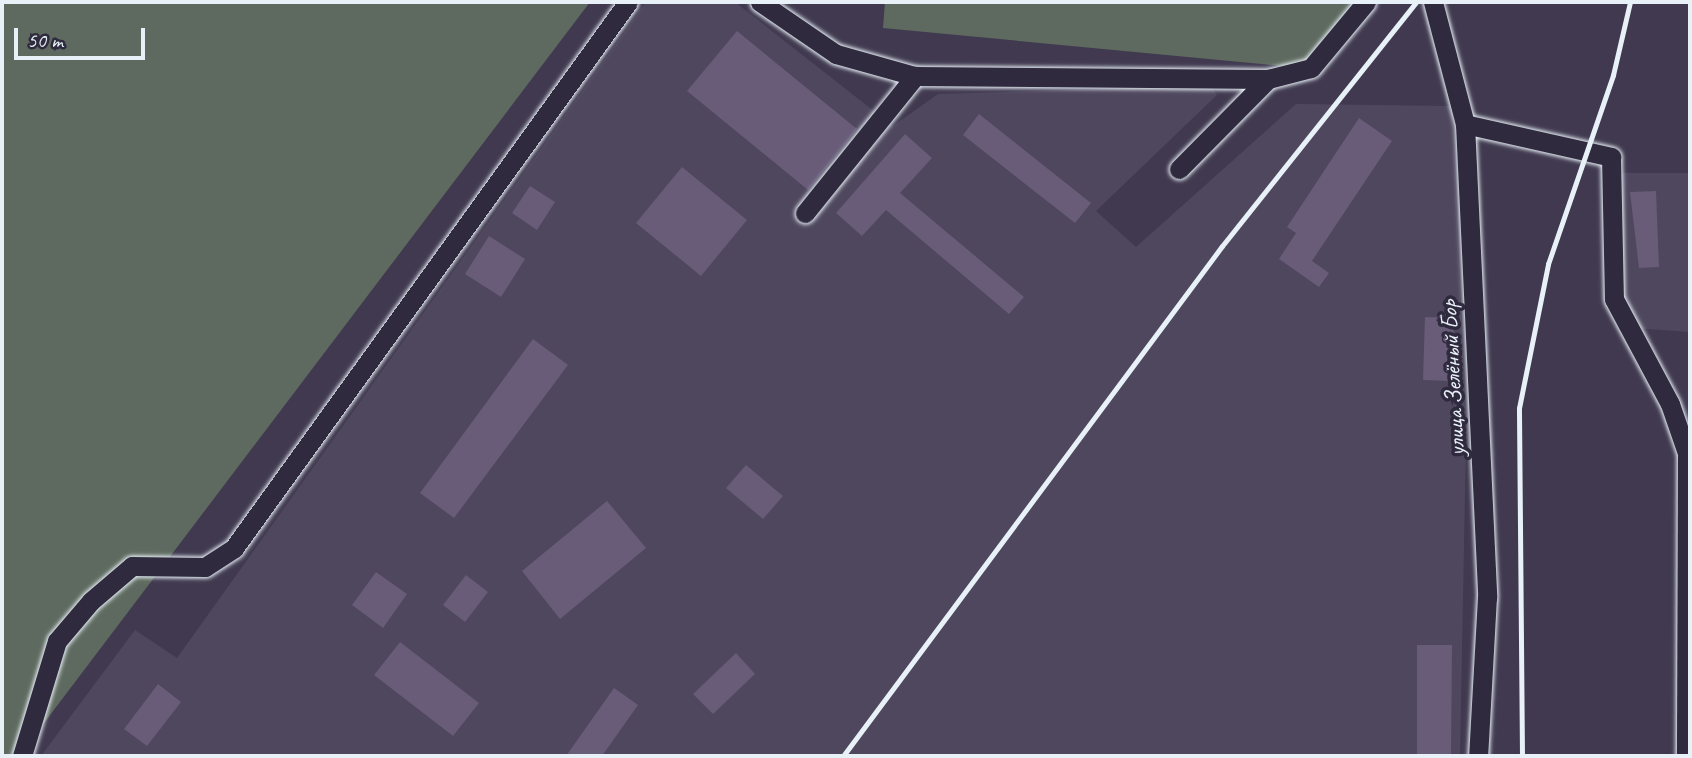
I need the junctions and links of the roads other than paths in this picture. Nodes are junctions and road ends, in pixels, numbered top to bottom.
1 (628, 2) edge
2 (760, 2) edge
3 (1366, 2) edge
4 (1433, 2) edge
5 (915, 76) junction
6 (1268, 79) junction
7 (1465, 124) junction
8 (1179, 169) dead end
9 (805, 213) dead end
10 (22, 756) edge
11 (1478, 756) edge
12 (1686, 756) edge

1 - 10 street
2 - 5 street
3 - 6 street
4 - 7 street, улица Зелёный Бор
5 - 6 street
5 - 9 street
6 - 8 street
7 - 11 street, улица Зелёный Бор
7 - 12 street

